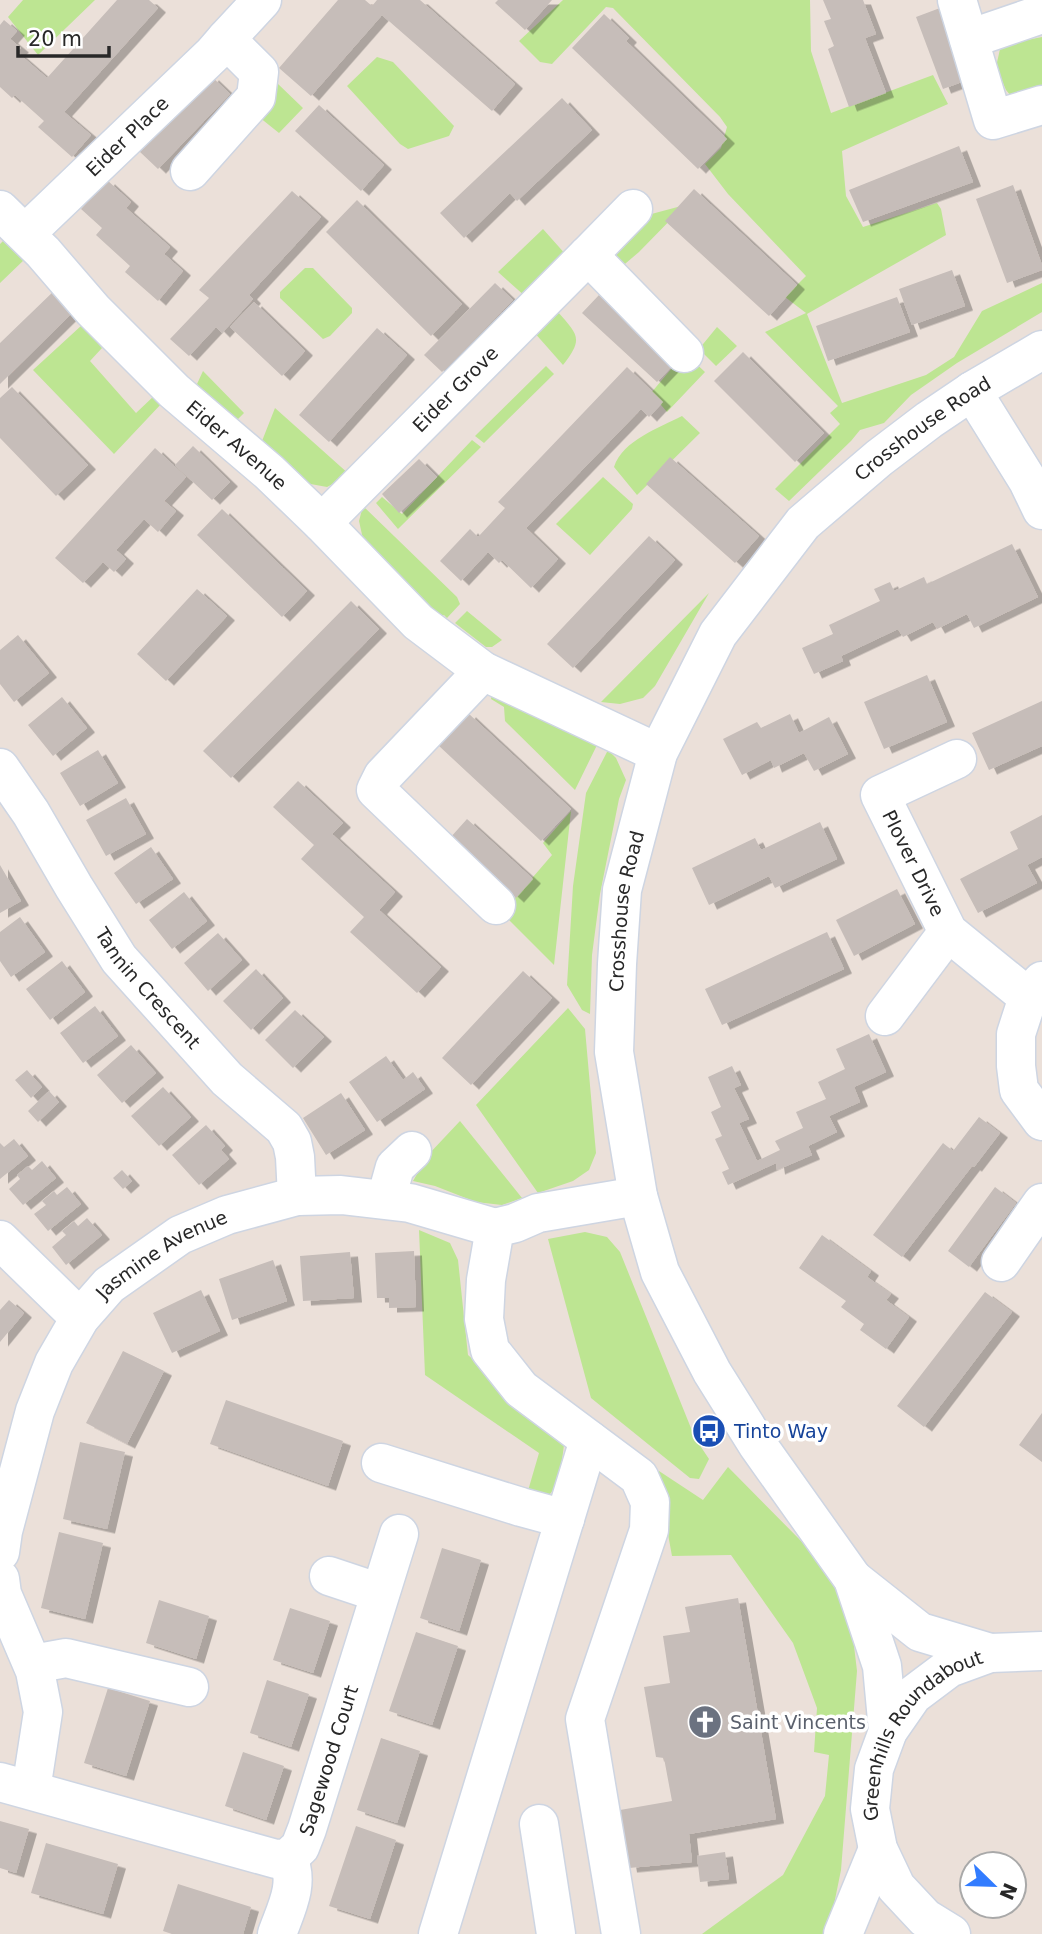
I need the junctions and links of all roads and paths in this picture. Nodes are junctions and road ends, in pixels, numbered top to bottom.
1 (262, 0) edge
2 (957, 0) edge
3 (1042, 14) edge
4 (969, 38) junction
5 (226, 39) junction
6 (1042, 105) edge
7 (190, 171) dead end
8 (632, 209) dead end
9 (13, 222) edge
10 (588, 255) junction
11 (1042, 350) edge
12 (684, 353) dead end
13 (972, 391) junction
14 (1042, 510) edge
15 (322, 523) junction
16 (483, 671) junction
17 (658, 753) junction
18 (957, 759) dead end
19 (0, 768) edge
20 (496, 905) dead end
21 (948, 932) junction
22 (1035, 989) edge
23 (885, 1016) dead end
24 (1042, 1121) edge
25 (412, 1151) dead end
26 (297, 1196) junction
27 (638, 1196) junction
28 (386, 1199) junction
29 (1042, 1203) edge
30 (495, 1228) junction
31 (0, 1240) edge
32 (1001, 1262) dead end
33 (80, 1318) junction
34 (589, 1440) junction
35 (381, 1463) dead end
36 (565, 1519) junction
37 (399, 1534) dead end
38 (0, 1552) edge
39 (329, 1576) dead end
40 (0, 1579) edge
41 (853, 1579) junction
42 (380, 1593) junction
43 (1042, 1651) edge
44 (990, 1653) junction
45 (33, 1664) junction
46 (189, 1687) dead end
47 (888, 1731) junction
48 (16, 1786) edge
49 (539, 1824) dead end
50 (878, 1849) junction
51 (288, 1858) junction
52 (277, 1934) edge
53 (438, 1934) edge
54 (556, 1934) edge
55 (621, 1934) edge
56 (843, 1934) edge
57 (951, 1934) edge

1 - 5 street, Eider Place
2 - 4 street
3 - 4 street
4 - 6 street
5 - 7 street
5 - 9 street, Eider Place
8 - 10 street, Eider Grove
9 - 15 street, Eider Avenue
10 - 12 street
10 - 15 street, Eider Grove
11 - 13 street, Crosshouse Road
13 - 14 street
13 - 17 street, Crosshouse Road
15 - 16 street, Eider Avenue
16 - 17 street, Eider Avenue
16 - 20 street
17 - 27 street, Crosshouse Road
18 - 21 street, Plover Drive
19 - 26 street, Tannin Crescent
21 - 22 street, Plover Drive
21 - 23 street, Plover Drive
22 - 24 street, Plover Drive
25 - 28 street
26 - 28 street, Jasmine Avenue
26 - 33 street, Jasmine Avenue
27 - 30 street
27 - 41 street, Crosshouse Road
28 - 30 street, Jasmine Avenue
29 - 32 street
30 - 34 street
31 - 33 street
33 - 38 street, Jasmine Avenue
34 - 36 street
34 - 55 street
35 - 36 street
36 - 53 street
37 - 42 street, Sagewood Court
39 - 42 street
40 - 45 street
41 - 44 street, Crosshouse Road
41 - 47 street, Crosshouse Road
42 - 51 street, Sagewood Court
43 - 44 street, Greenhills Roundabout
44 - 47 street, Greenhills Roundabout
45 - 46 street
45 - 48 street
47 - 50 street, Greenhills Roundabout
48 - 51 street, Sagewood Court
49 - 54 street
50 - 56 street
50 - 57 street, Greenhills Roundabout
51 - 52 street

